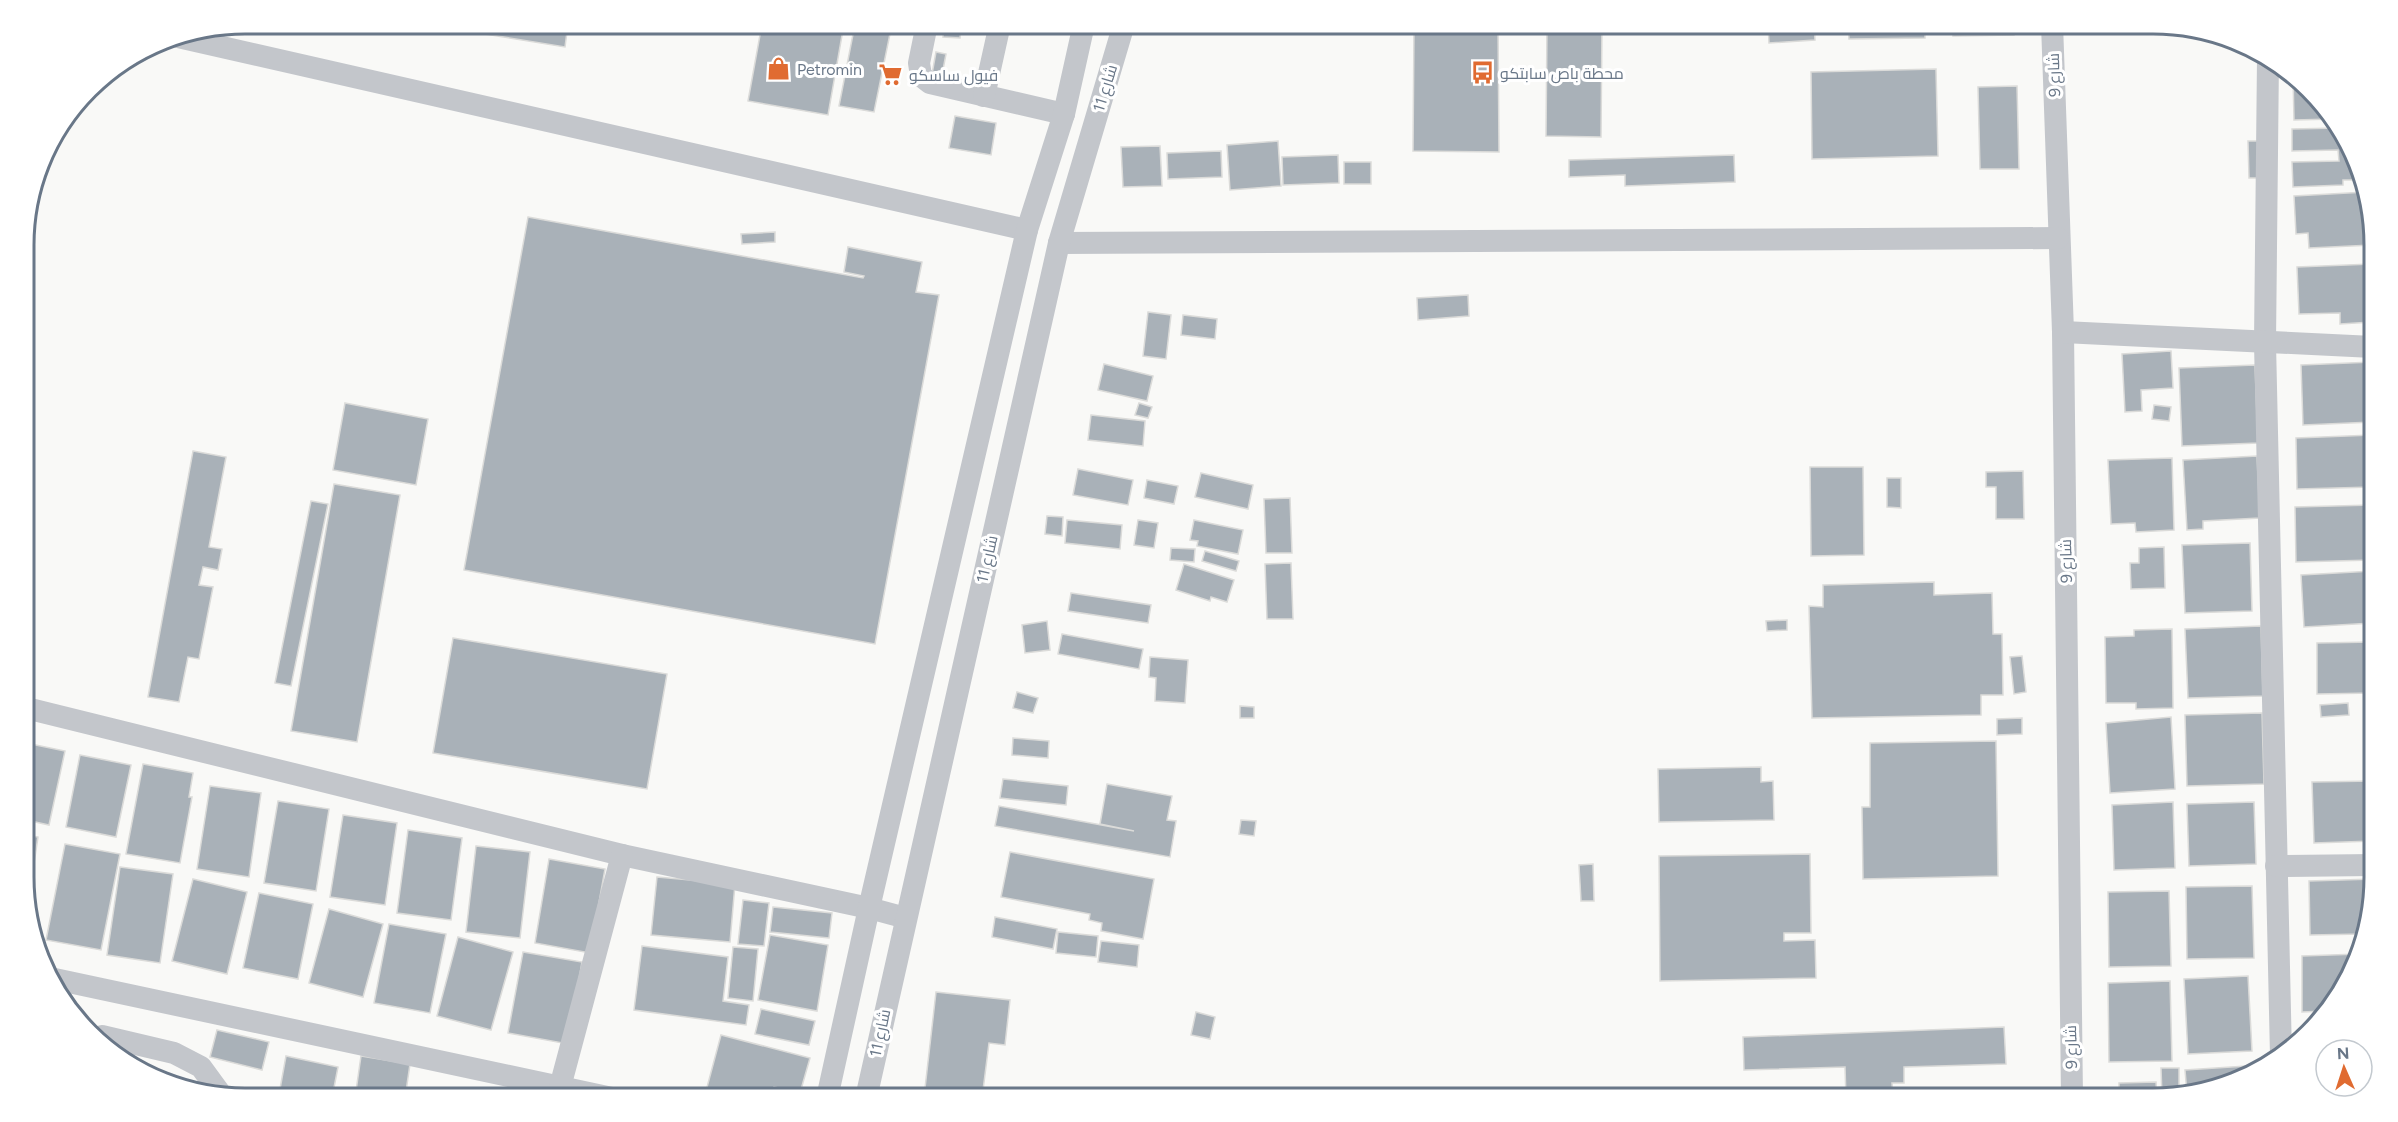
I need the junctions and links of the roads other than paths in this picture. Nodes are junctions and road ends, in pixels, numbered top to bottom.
1 (2052, 34) edge
2 (925, 35) edge
3 (998, 35) edge
4 (1082, 35) edge
5 (1121, 35) edge
6 (195, 41) edge
7 (2268, 69) edge
8 (984, 96) junction
9 (1064, 114) junction
10 (1027, 230) junction
11 (2058, 238) junction
12 (1059, 243) junction
13 (2063, 332) junction
14 (2265, 343) junction
15 (2364, 347) edge
16 (34, 710) edge
17 (622, 855) junction
18 (2364, 865) edge
19 (2276, 866) junction
20 (869, 908) junction
21 (906, 918) junction
22 (62, 981) edge
23 (109, 1038) edge
24 (2281, 1044) edge
25 (214, 1085) edge
26 (2072, 1087) edge
27 (560, 1088) joint
28 (829, 1088) edge
29 (868, 1088) edge

1 - 11 street, شارع 9
2 - 8 street
3 - 8 street
4 - 9 street, شارع 11
5 - 12 street, شارع 11
6 - 10 street
7 - 14 street
8 - 9 street
9 - 10 street, شارع 11
10 - 20 street, شارع 11
11 - 12 street
11 - 13 street, شارع 9
12 - 21 street, شارع 11
13 - 14 street
13 - 26 street, شارع 9
14 - 15 street
14 - 19 street
16 - 17 street
17 - 20 street
17 - 27 street
18 - 19 street
19 - 24 street
20 - 21 street
20 - 28 street, شارع 11
21 - 29 street, شارع 11
22 - 27 street
23 - 25 street

